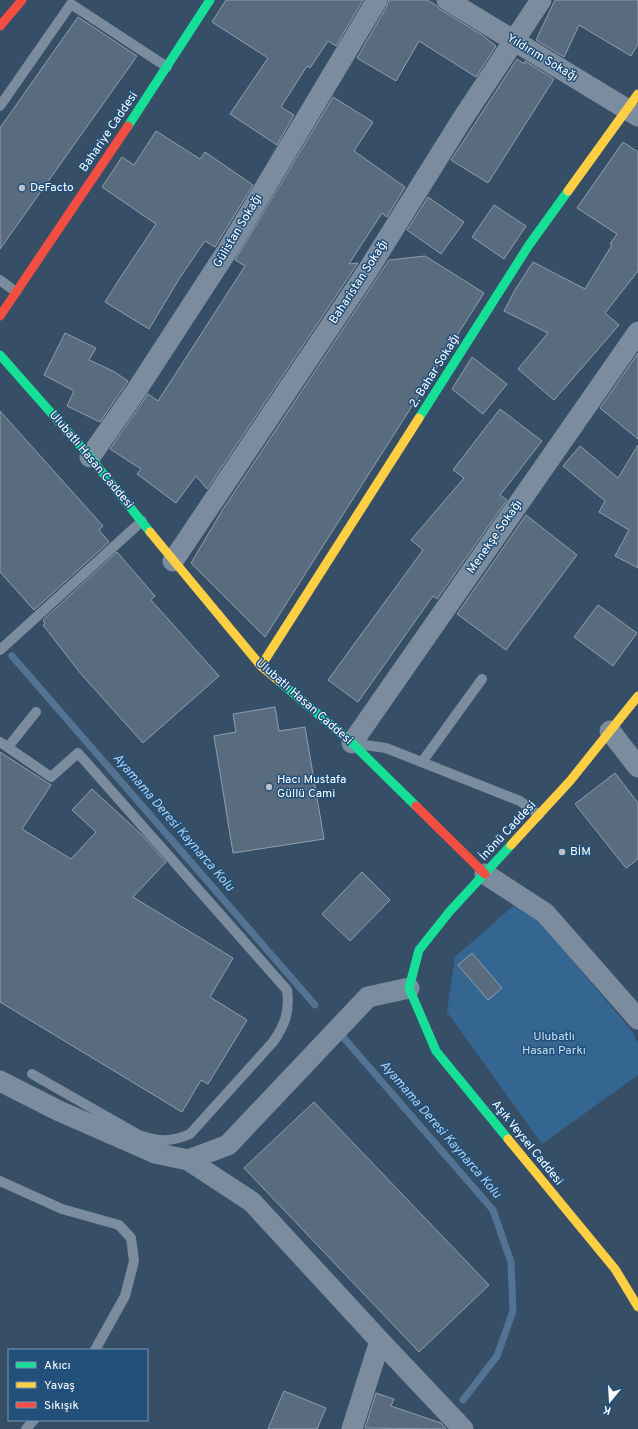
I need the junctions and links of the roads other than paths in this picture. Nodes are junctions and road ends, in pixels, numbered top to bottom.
1 (22, 0) edge
2 (210, 0) edge
3 (377, 0) edge
4 (447, 0) edge
5 (541, 0) edge
6 (0, 26) edge
7 (514, 42) junction
8 (167, 67) junction
9 (0, 106) edge
10 (635, 106) edge
11 (0, 280) edge
12 (16, 292) junction
13 (0, 316) edge
14 (638, 332) edge
15 (0, 355) edge
16 (90, 457) junction
17 (142, 521) junction
18 (173, 561) junction
19 (0, 650) edge
20 (261, 666) junction
21 (482, 679) dead end
22 (638, 696) edge
23 (36, 712) dead end
24 (610, 731) junction
25 (352, 742) junction
26 (4, 744) edge
27 (422, 762) junction
28 (638, 767) edge
29 (539, 816) junction
30 (485, 874) junction
31 (409, 988) junction
32 (638, 1019) edge
33 (32, 1074) dead end
34 (0, 1081) edge
35 (188, 1160) junction
36 (0, 1182) edge
37 (638, 1307) edge
38 (380, 1341) junction
39 (96, 1349) edge
40 (33, 1421) edge
41 (26, 1429) edge
42 (352, 1429) edge
43 (463, 1429) edge

1 - 6 main road
2 - 8 main road, Bahariye Caddesi
3 - 16 street, Gülistan Sokağı
4 - 7 street, Yıldırım Sokağı
5 - 7 street, Baharistan Sokağı
7 - 10 street, Yıldırım Sokağı
7 - 18 street, Baharistan Sokağı
8 - 9 lane
8 - 12 main road, Bahariye Caddesi
10 - 20 main road, 2. Bahar Sokağı
11 - 12 lane
12 - 13 main road, Bahariye Caddesi
14 - 25 street, Menekşe Sokağı
15 - 16 main road, Ulubatlı Hasan Caddesi
16 - 17 main road, Ulubatlı Hasan Caddesi
17 - 18 main road, Ulubatlı Hasan Caddesi
17 - 19 lane
18 - 20 main road, Ulubatlı Hasan Caddesi
20 - 25 main road, Ulubatlı Hasan Caddesi
21 - 27 lane
22 - 24 main road, İnönü Caddesi
23 - 26 lane
24 - 28 street
24 - 29 main road, İnönü Caddesi
25 - 27 lane
25 - 30 main road, Ulubatlı Hasan Caddesi
26 - 33 lane
27 - 29 lane
29 - 30 main road, İnönü Caddesi
30 - 31 main road, İnönü Caddesi
30 - 32 street, Ulubatlı Hasan Caddesi
31 - 35 street
31 - 37 main road, Aşık Veysel Caddesi
34 - 35 street
35 - 38 street
36 - 39 lane
38 - 42 street
38 - 43 street
40 - 41 lane

